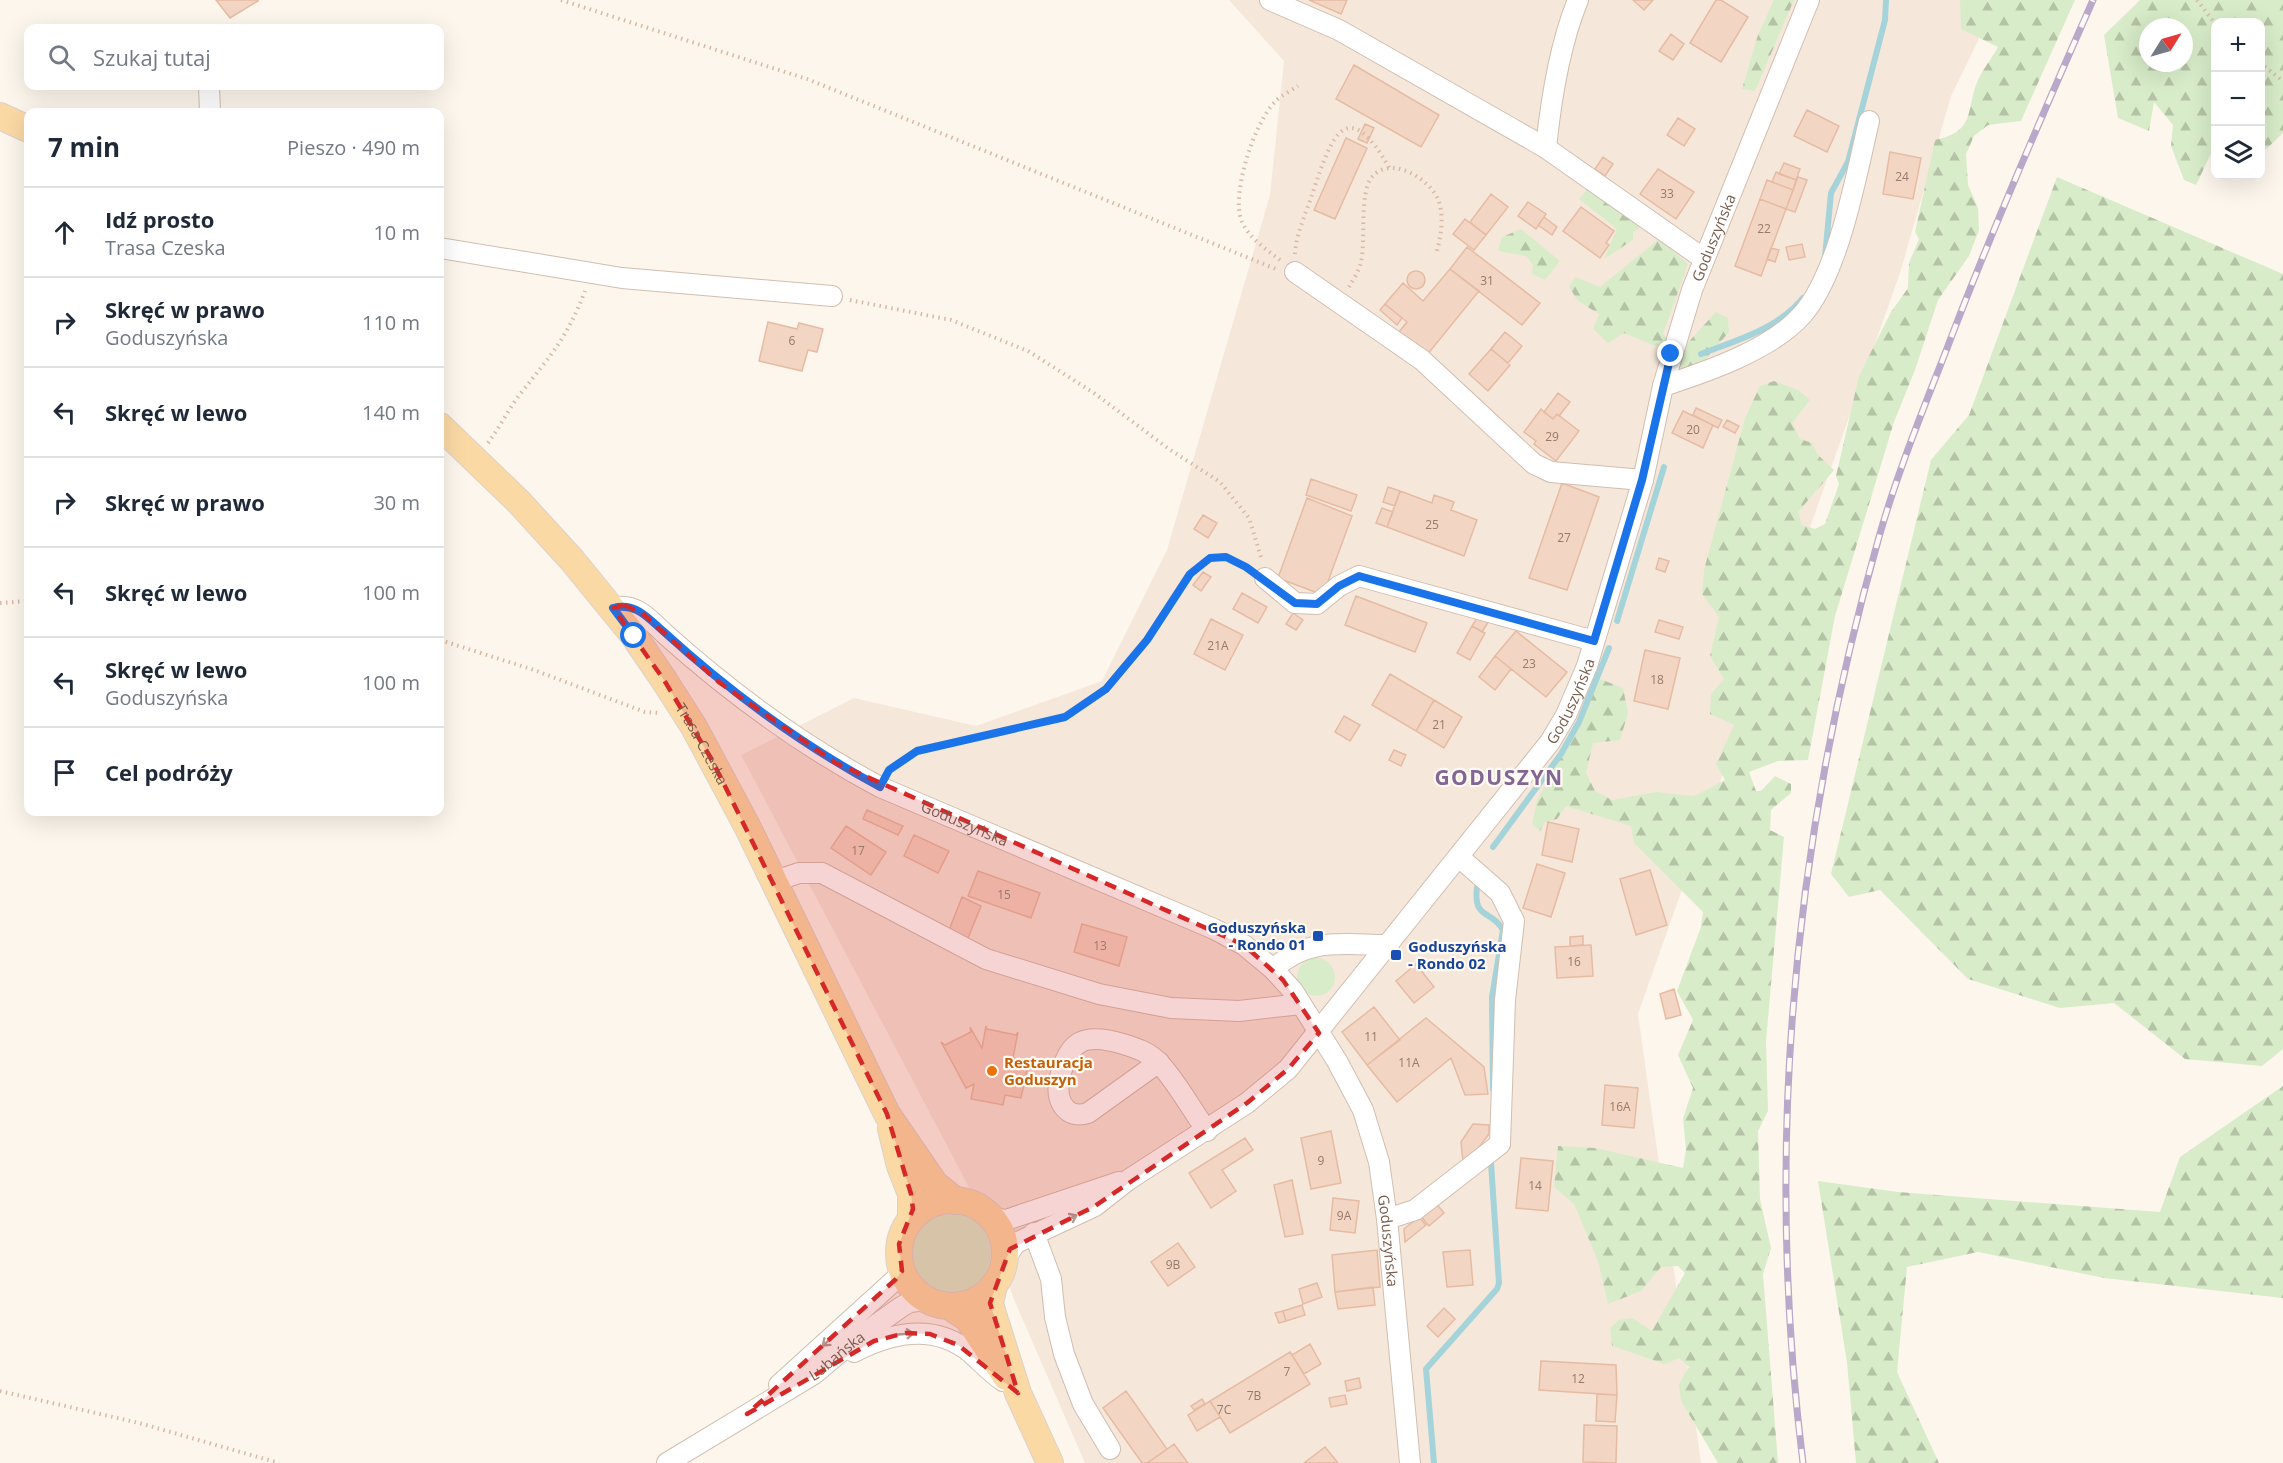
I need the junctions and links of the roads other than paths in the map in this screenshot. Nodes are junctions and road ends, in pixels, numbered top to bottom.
1 (1270, 0) edge
2 (1578, 0) edge
3 (1809, 0) edge
4 (209, 90) edge
5 (210, 108) edge
6 (0, 116) edge
7 (1869, 121) dead end
8 (24, 127) edge
9 (1546, 148) junction
10 (444, 249) edge
11 (1704, 259) junction
12 (1295, 272) road end
13 (832, 296) road end
14 (1663, 386) junction
15 (444, 430) edge
16 (1642, 480) junction
17 (1265, 578) road end
18 (613, 608) junction
19 (1594, 641) junction
20 (1459, 857) junction
21 (784, 878) dead end
22 (1389, 945) junction
23 (1273, 969) junction
24 (1301, 1004) junction
25 (1319, 1033) junction
26 (1159, 1062) junction
27 (887, 1114) junction
28 (1206, 1131) junction
29 (1128, 1180) junction
30 (956, 1201) junction
31 (990, 1217) junction
32 (911, 1219) junction
33 (1388, 1220) junction
34 (1034, 1233) junction
35 (1004, 1260) junction
36 (902, 1271) junction
37 (994, 1285) junction
38 (938, 1303) junction
39 (814, 1374) junction
40 (1018, 1393) junction
41 (747, 1414) junction
42 (1110, 1449) dead end
43 (667, 1463) edge
44 (1050, 1463) edge
45 (1410, 1463) edge

1 - 9 street
2 - 9 street
3 - 11 street, Goduszyńska
4 - 5 street
6 - 8 main road
7 - 14 street
9 - 11 street
10 - 13 street
11 - 14 street, Goduszyńska
12 - 16 street
14 - 16 street, Goduszyńska
15 - 18 main road, Trasa Czeska
16 - 19 street, Goduszyńska
17 - 19 street
18 - 23 street, Goduszyńska
18 - 27 main road, Trasa Czeska
19 - 20 street, Goduszyńska
20 - 22 street, Goduszyńska
20 - 33 street
21 - 24 street
22 - 23 street
22 - 25 street, Goduszyńska
23 - 24 street, Goduszyńska
24 - 25 street, Goduszyńska
25 - 28 street, Goduszyńska
25 - 33 street, Goduszyńska
26 - 26 street
26 - 28 street
27 - 30 main road, Trasa Czeska
27 - 32 main road, Trasa Czeska
28 - 29 street, Goduszyńska
29 - 31 street, Goduszyńska
34 -> 29 street, Goduszyńska
30 - 31 main road
30 - 32 main road
31 - 35 main road
32 - 36 main road
33 - 45 street, Goduszyńska
34 - 35 street, Goduszyńska
34 - 42 street
35 - 37 main road
36 - 38 main road
36 -> 41 street, Lubańska
37 - 38 main road
37 - 40 main road
38 - 39 street, Lubańska
38 - 40 main road
39 -> 40 street
39 - 41 street, Lubańska
40 - 44 main road
41 - 43 street, Lubańska

